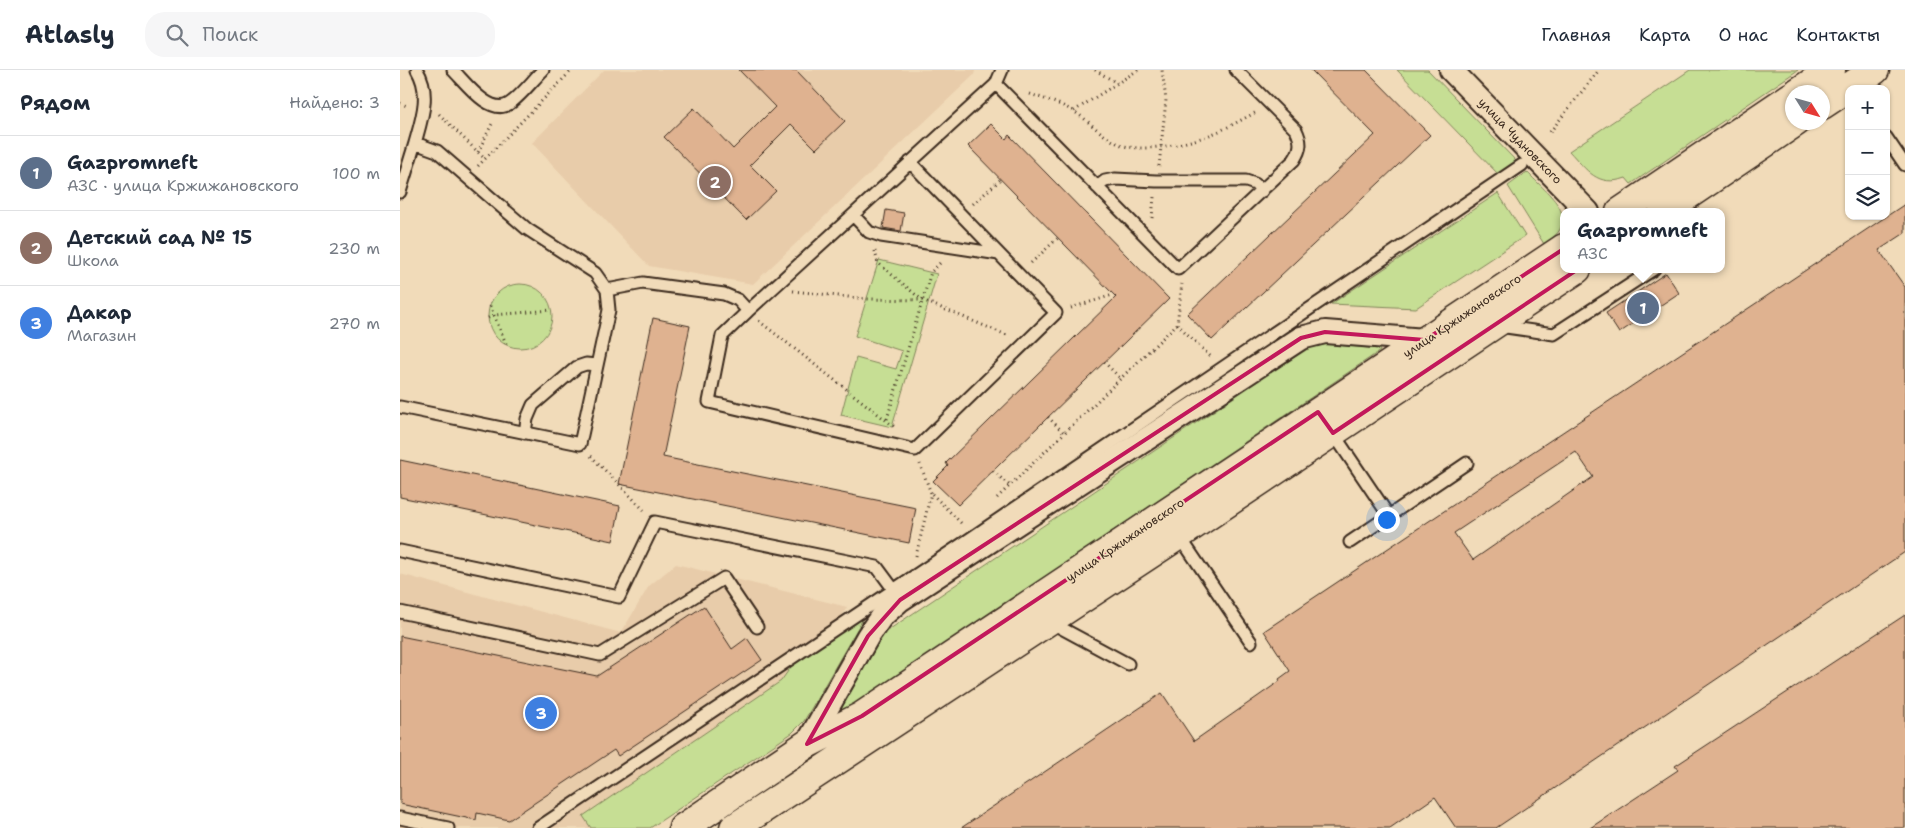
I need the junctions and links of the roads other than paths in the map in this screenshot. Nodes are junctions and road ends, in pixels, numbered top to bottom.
1 (417, 70) edge
2 (453, 70) edge
3 (543, 70) edge
4 (1002, 70) edge
5 (1236, 70) edge
6 (1451, 70) edge
7 (1875, 70) edge
8 (1844, 79) edge
9 (996, 84) junction
10 (1823, 85) edge
11 (1830, 96) edge
12 (1785, 102) edge
13 (1785, 129) edge
14 (415, 142) junction
15 (1890, 143) edge
16 (910, 162) junction
17 (1905, 164) edge
18 (1522, 165) dead end
19 (1097, 187) junction
20 (1262, 191) junction
21 (400, 192) edge
22 (1669, 200) edge
23 (1584, 208) edge
24 (1636, 208) edge
25 (853, 215) junction
26 (1560, 251) edge
27 (999, 254) junction
28 (1571, 273) edge
29 (1648, 273) edge
30 (607, 290) junction
31 (748, 311) junction
32 (1492, 325) junction
33 (1425, 340) junction
34 (596, 365) junction
35 (400, 407) edge
36 (1325, 422) junction
37 (525, 433) junction
38 (1466, 463) dead end
39 (1389, 516) junction
40 (1172, 524) junction
41 (1350, 542) dead end
42 (400, 551) edge
43 (897, 595) junction
44 (400, 612) edge
45 (1049, 621) junction
46 (757, 627) dead end
47 (1251, 642) dead end
48 (1128, 664) dead end
49 (807, 744) junction
50 (400, 818) edge
51 (553, 818) junction
52 (448, 828) edge
53 (538, 828) edge
54 (560, 828) edge
55 (683, 828) edge
56 (734, 828) edge

1 - 14 lane
2 - 3 lane
4 - 9 lane
5 - 20 lane
6 - 23 street, улица Чудновского
7 - 8 street
8 - 10 street
8 - 11 street
9 - 16 lane
9 - 19 lane
12 - 22 street
13 - 22 street
14 - 21 lane
14 - 30 lane
15 - 17 lane
16 - 25 lane
16 - 27 lane
18 - 43 lane
19 - 20 lane
19 - 20 lane
22 - 24 street
25 - 27 lane
25 - 31 lane
26 - 33 street, улица Кржижановского
27 - 31 lane
28 - 32 street, улица Кржижановского
29 - 32 lane
30 - 31 lane
30 - 34 lane
32 - 36 street, улица Кржижановского
33 - 36 street, улица Кржижановского
33 - 43 street
34 - 37 lane
34 - 37 lane
35 - 37 lane
36 - 39 lane
36 - 40 street, улица Кржижановского
38 - 39 lane
39 - 41 lane
40 - 45 street, улица Кржижановского
40 - 47 lane
40 - 49 street, улица Кржижановского
42 - 43 lane
43 - 49 street
43 - 51 lane
44 - 46 lane
45 - 48 lane
45 - 56 street, улица Кржижановского
49 - 55 street, улица Кржижановского
50 - 52 lane
51 - 53 lane
51 - 54 lane

